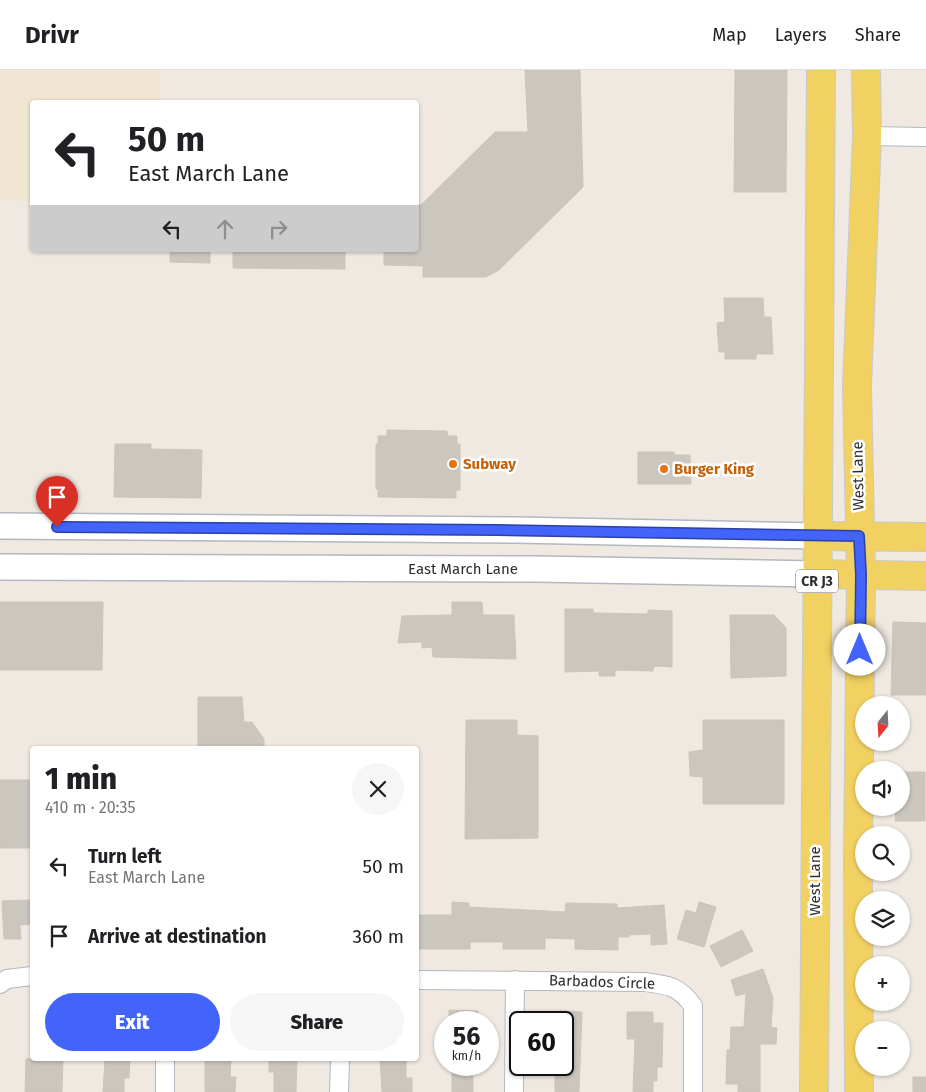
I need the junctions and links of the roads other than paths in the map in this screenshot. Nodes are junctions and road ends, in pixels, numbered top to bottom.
1 (821, 70) edge
2 (866, 70) edge
3 (867, 136) junction
4 (926, 137) edge
5 (0, 526) edge
6 (818, 536) junction
7 (859, 536) junction
8 (926, 537) edge
9 (0, 567) edge
10 (817, 574) junction
11 (861, 575) junction
12 (926, 576) edge
13 (30, 976) edge
14 (419, 980) edge
15 (515, 980) junction
16 (0, 984) edge
17 (165, 1061) edge
18 (340, 1061) edge
19 (165, 1092) edge
20 (339, 1092) edge
21 (514, 1092) edge
22 (693, 1092) edge
23 (814, 1092) edge
24 (859, 1092) edge

1 - 6 main road, West Lane / CR J3
2 - 3 main road, West Lane / CR J3
3 - 4 street
3 - 7 main road, West Lane / CR J3
5 - 6 main road
6 - 7 main road
6 - 10 main road, West Lane / CR J3
7 - 8 main road
7 - 11 main road, West Lane / CR J3
9 - 10 main road, East March Lane
10 - 11 main road, East March Lane
10 - 23 main road, West Lane / CR J3
11 - 12 main road, East March Lane
11 - 24 main road, West Lane / CR J3
13 - 16 street
14 - 15 street, Barbados Circle
15 - 21 street
15 - 22 street, Barbados Circle
17 - 19 street
18 - 20 street

